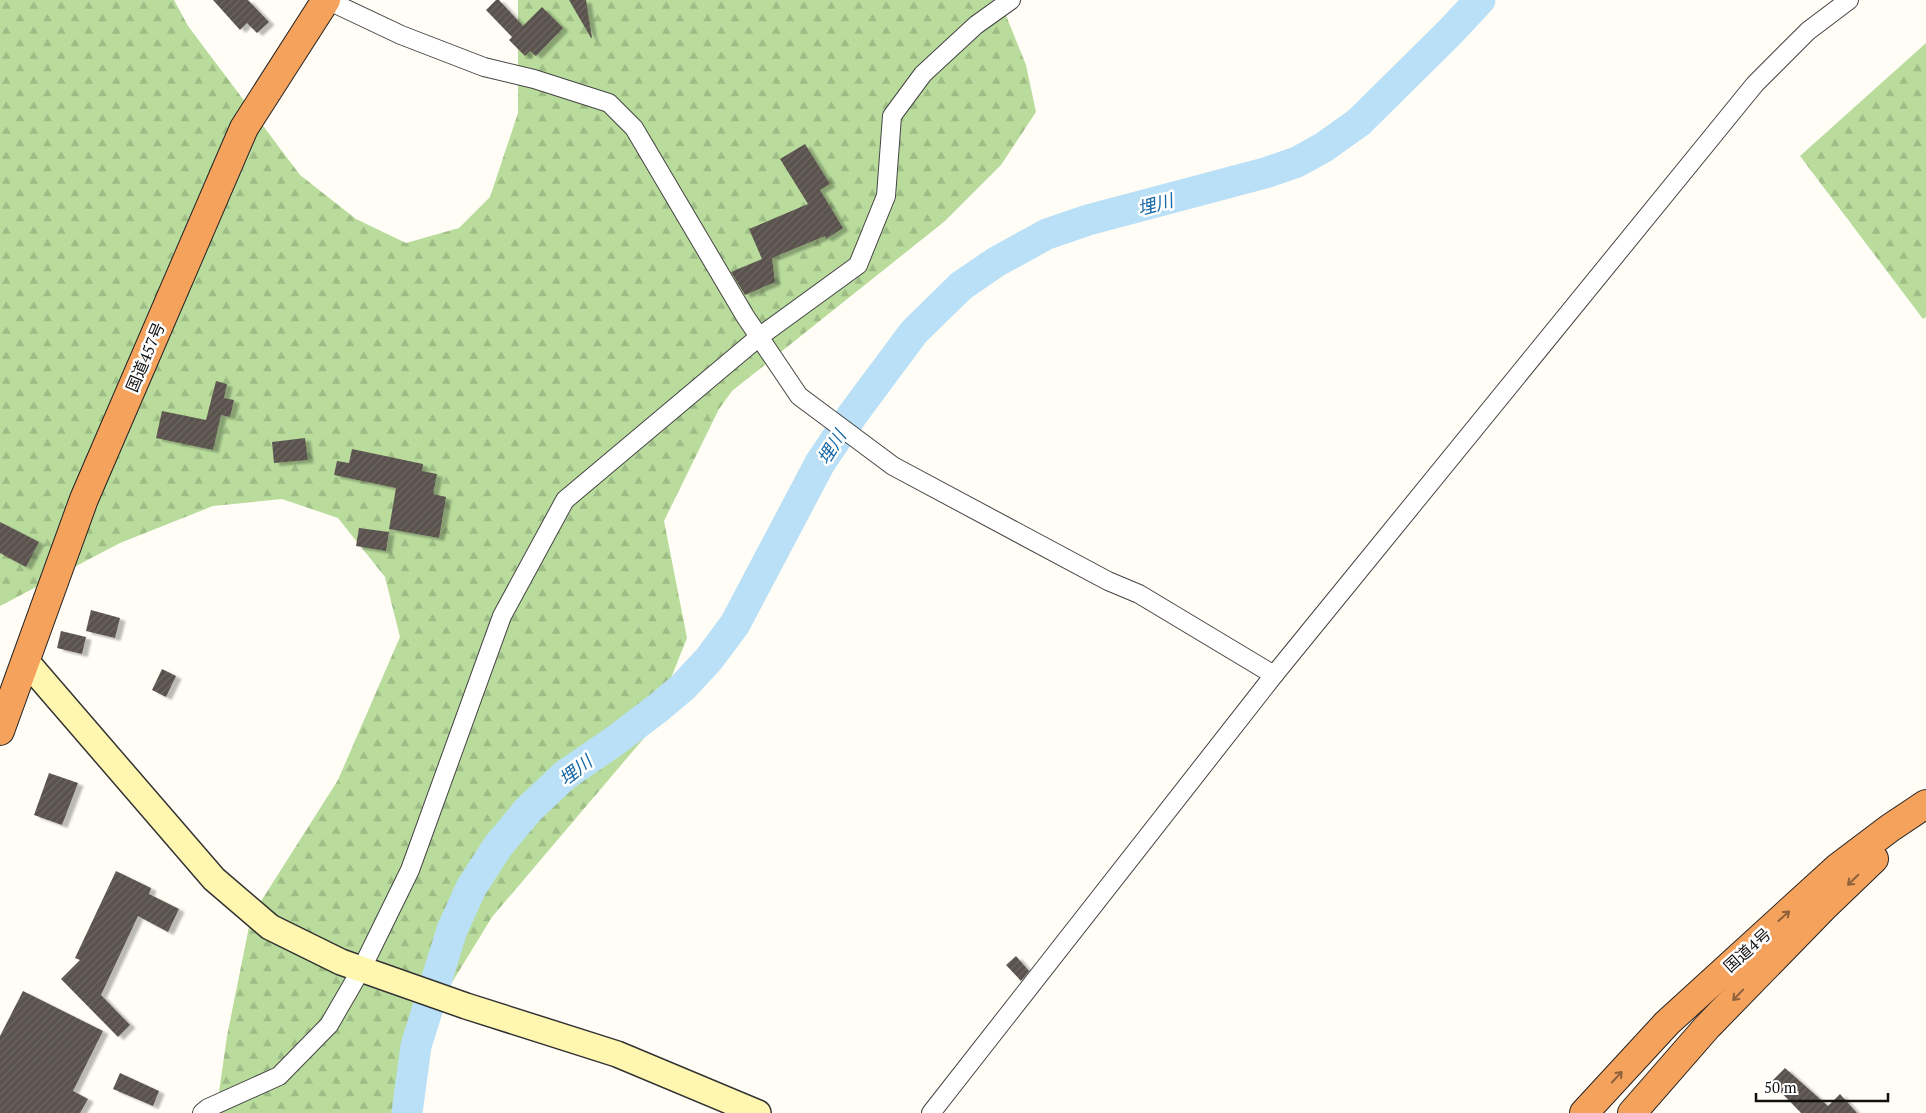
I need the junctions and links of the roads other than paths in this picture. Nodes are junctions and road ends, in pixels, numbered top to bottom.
1 (326, 0) edge
2 (1012, 0) edge
3 (1849, 0) edge
4 (759, 337) junction
5 (26, 660) junction
6 (1274, 675) junction
7 (0, 731) edge
8 (1926, 804) edge
9 (1926, 810) edge
10 (367, 970) junction
11 (202, 1113) edge
12 (758, 1113) edge
13 (931, 1113) edge
14 (1584, 1113) edge
15 (1632, 1113) edge

1 - 4 street
1 - 5 highway, 国道457号
2 - 4 street
3 - 6 street
4 - 6 street
4 - 10 street
5 - 7 highway, 国道457号
5 - 10 street
6 - 13 street
14 -> 8 highway, 国道4号
9 -> 15 highway, 国道4号
10 - 11 street
10 - 12 street

